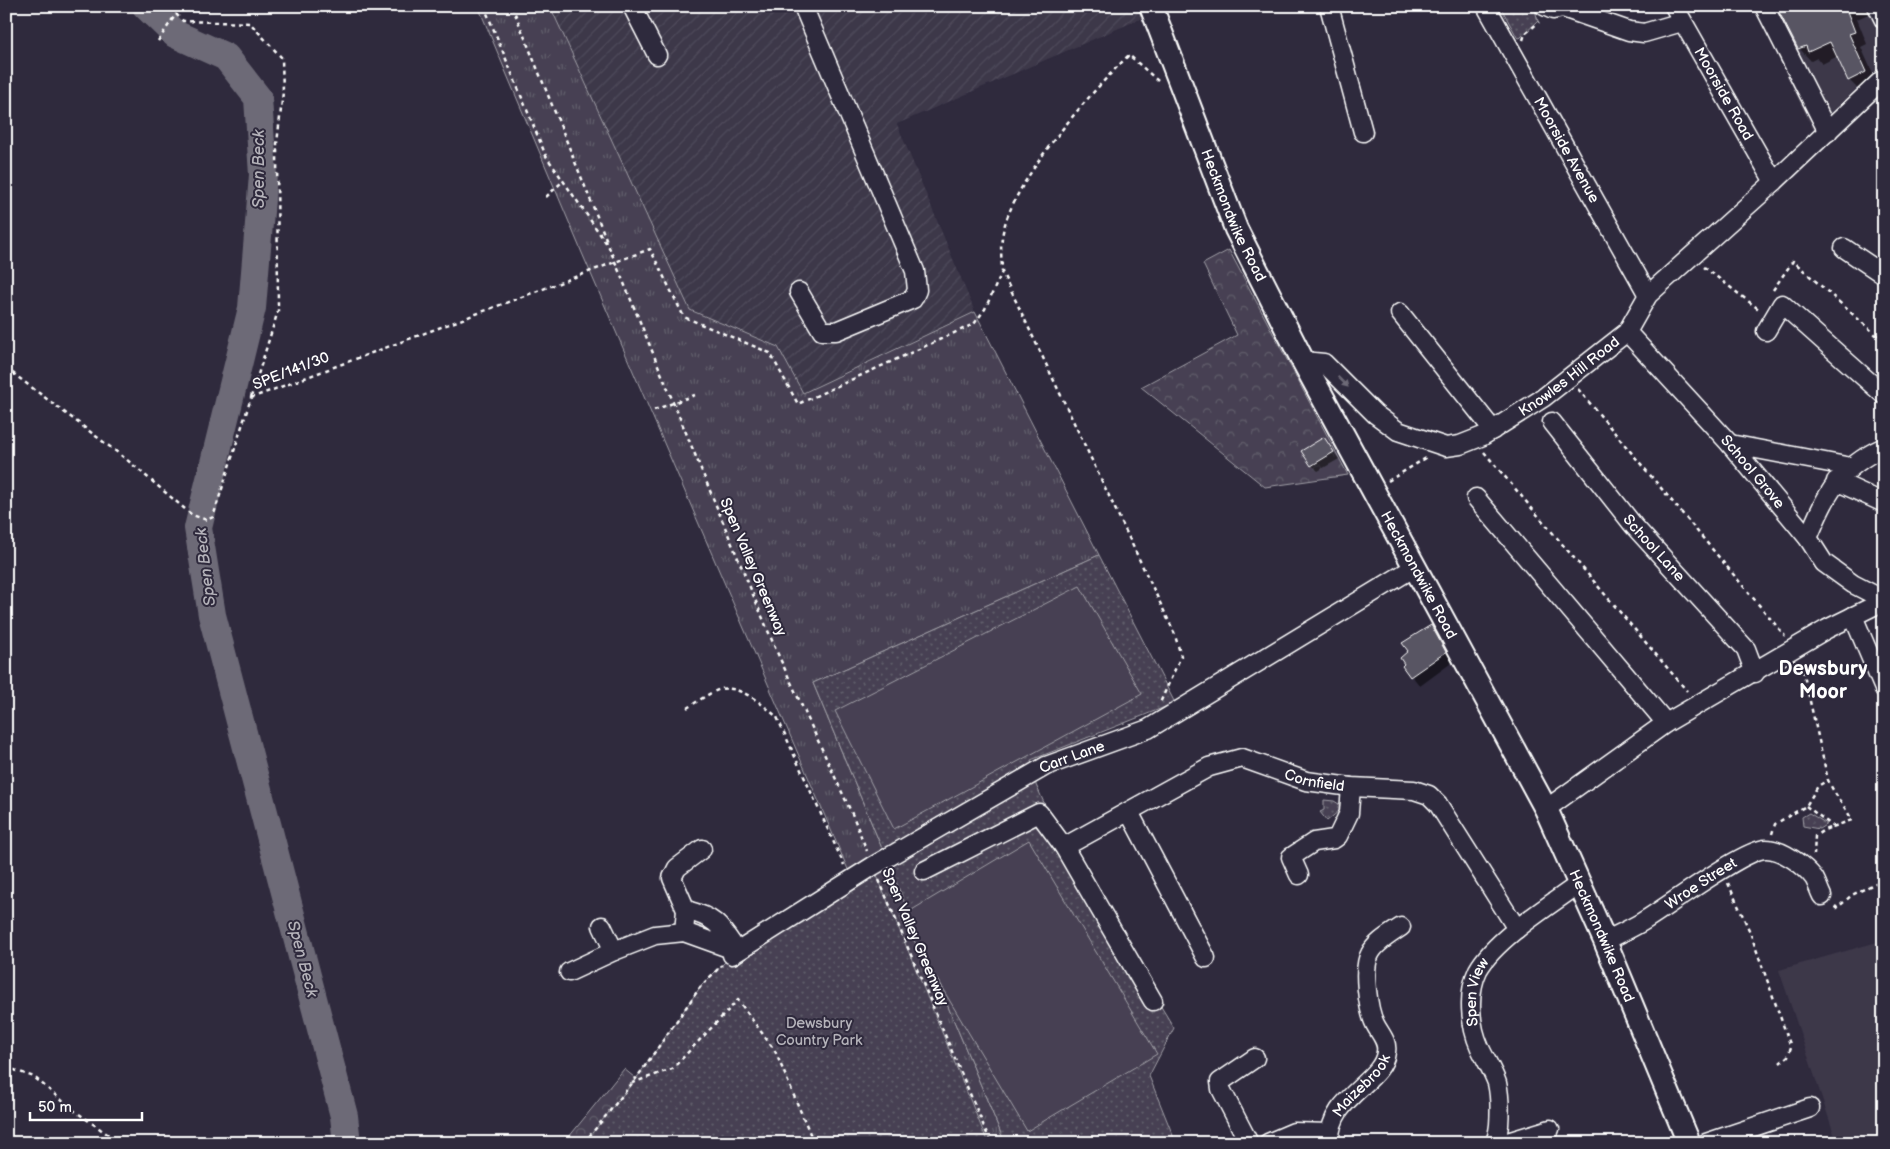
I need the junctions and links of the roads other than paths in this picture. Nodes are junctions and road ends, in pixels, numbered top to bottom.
1 (632, 6) edge
2 (803, 6) edge
3 (1151, 6) edge
4 (1329, 6) edge
5 (1486, 6) edge
6 (1674, 6) edge
7 (1764, 6) edge
8 (1877, 6) edge
9 (1548, 8) edge
10 (1884, 20) edge
11 (1682, 22) junction
12 (656, 55) dead end
13 (1884, 78) edge
14 (1363, 132) dead end
15 (1828, 132) junction
16 (1774, 182) junction
17 (1844, 248) dead end
18 (1884, 275) edge
19 (799, 292) dead end
20 (1648, 294) junction
21 (1400, 313) dead end
22 (1770, 325) road end
23 (1627, 332) junction
24 (1303, 361) junction
25 (1884, 395) edge
26 (1552, 422) dead end
27 (1493, 430) junction
28 (1730, 444) junction
29 (1884, 447) edge
30 (1851, 467) junction
31 (1836, 481) junction
32 (1476, 498) dead end
33 (1884, 503) edge
34 (1808, 538) junction
35 (1415, 567) junction
36 (1884, 600) edge
37 (1853, 616) junction
38 (1755, 673) junction
39 (1884, 689) edge
40 (1666, 723) junction
41 (1351, 787) junction
42 (1546, 810) junction
43 (1129, 812) junction
44 (1064, 847) junction
45 (702, 849) dead end
46 (924, 871) dead end
47 (1299, 875) dead end
48 (1579, 884) junction
49 (1822, 896) road end
50 (686, 910) junction
51 (602, 926) dead end
52 (1402, 926) dead end
53 (1517, 929) junction
54 (684, 932) junction
55 (1604, 941) junction
56 (614, 951) junction
57 (734, 953) junction
58 (1206, 958) dead end
59 (570, 972) dead end
60 (1153, 1001) dead end
61 (1255, 1058) dead end
62 (1810, 1108) dead end
63 (1550, 1128) dead end
64 (1330, 1138) edge
65 (1496, 1141) edge
66 (1249, 1143) edge
67 (1268, 1143) edge
68 (1688, 1143) edge
69 (1706, 1143) edge

1 - 12 street
2 - 19 street
3 - 24 main road, Heckmondwike Road
4 - 14 street
5 - 20 street, Moorside Avenue
6 - 11 street, Moorside Road
7 - 15 street
8 - 10 street
9 - 11 street
11 - 16 street, Moorside Road
13 - 15 street, Knowles Hill Road
15 - 16 street, Knowles Hill Road
16 - 20 street, Knowles Hill Road
17 - 18 street
20 - 23 street, Knowles Hill Road
21 - 27 street
22 - 25 street
23 - 27 street, Knowles Hill Road
23 - 28 street, School Grove
24 -> 27 street, Knowles Hill Road
24 - 35 main road, Heckmondwike Road
26 - 38 street, School Lane
28 - 30 street
28 - 34 street, School Grove
29 - 30 street
30 - 31 street
31 - 33 street
31 - 34 street
32 - 40 street
34 - 36 street, School Grove
35 - 42 main road, Heckmondwike Road
35 - 57 street, Carr Lane
36 - 37 street
37 - 38 street
37 - 39 street
38 - 40 street
40 - 42 street
41 - 43 street, Cornfield
41 - 47 street
41 - 53 street, Cornfield
42 - 48 main road, Heckmondwike Road
43 - 44 street, Cornfield
43 - 58 street
44 - 46 street
44 - 60 street
45 - 50 street
48 - 53 street, Spen View
48 - 55 main road, Heckmondwike Road
49 - 55 street, Wroe Street
50 - 54 street
50 - 57 street
51 - 56 street
52 - 64 street, Maizebrook
53 - 65 street, Spen View
54 - 56 street
54 - 57 street
55 - 68 main road, Heckmondwike Road
56 - 59 street
61 - 66 street
62 - 69 street
63 - 65 street
64 - 67 street

